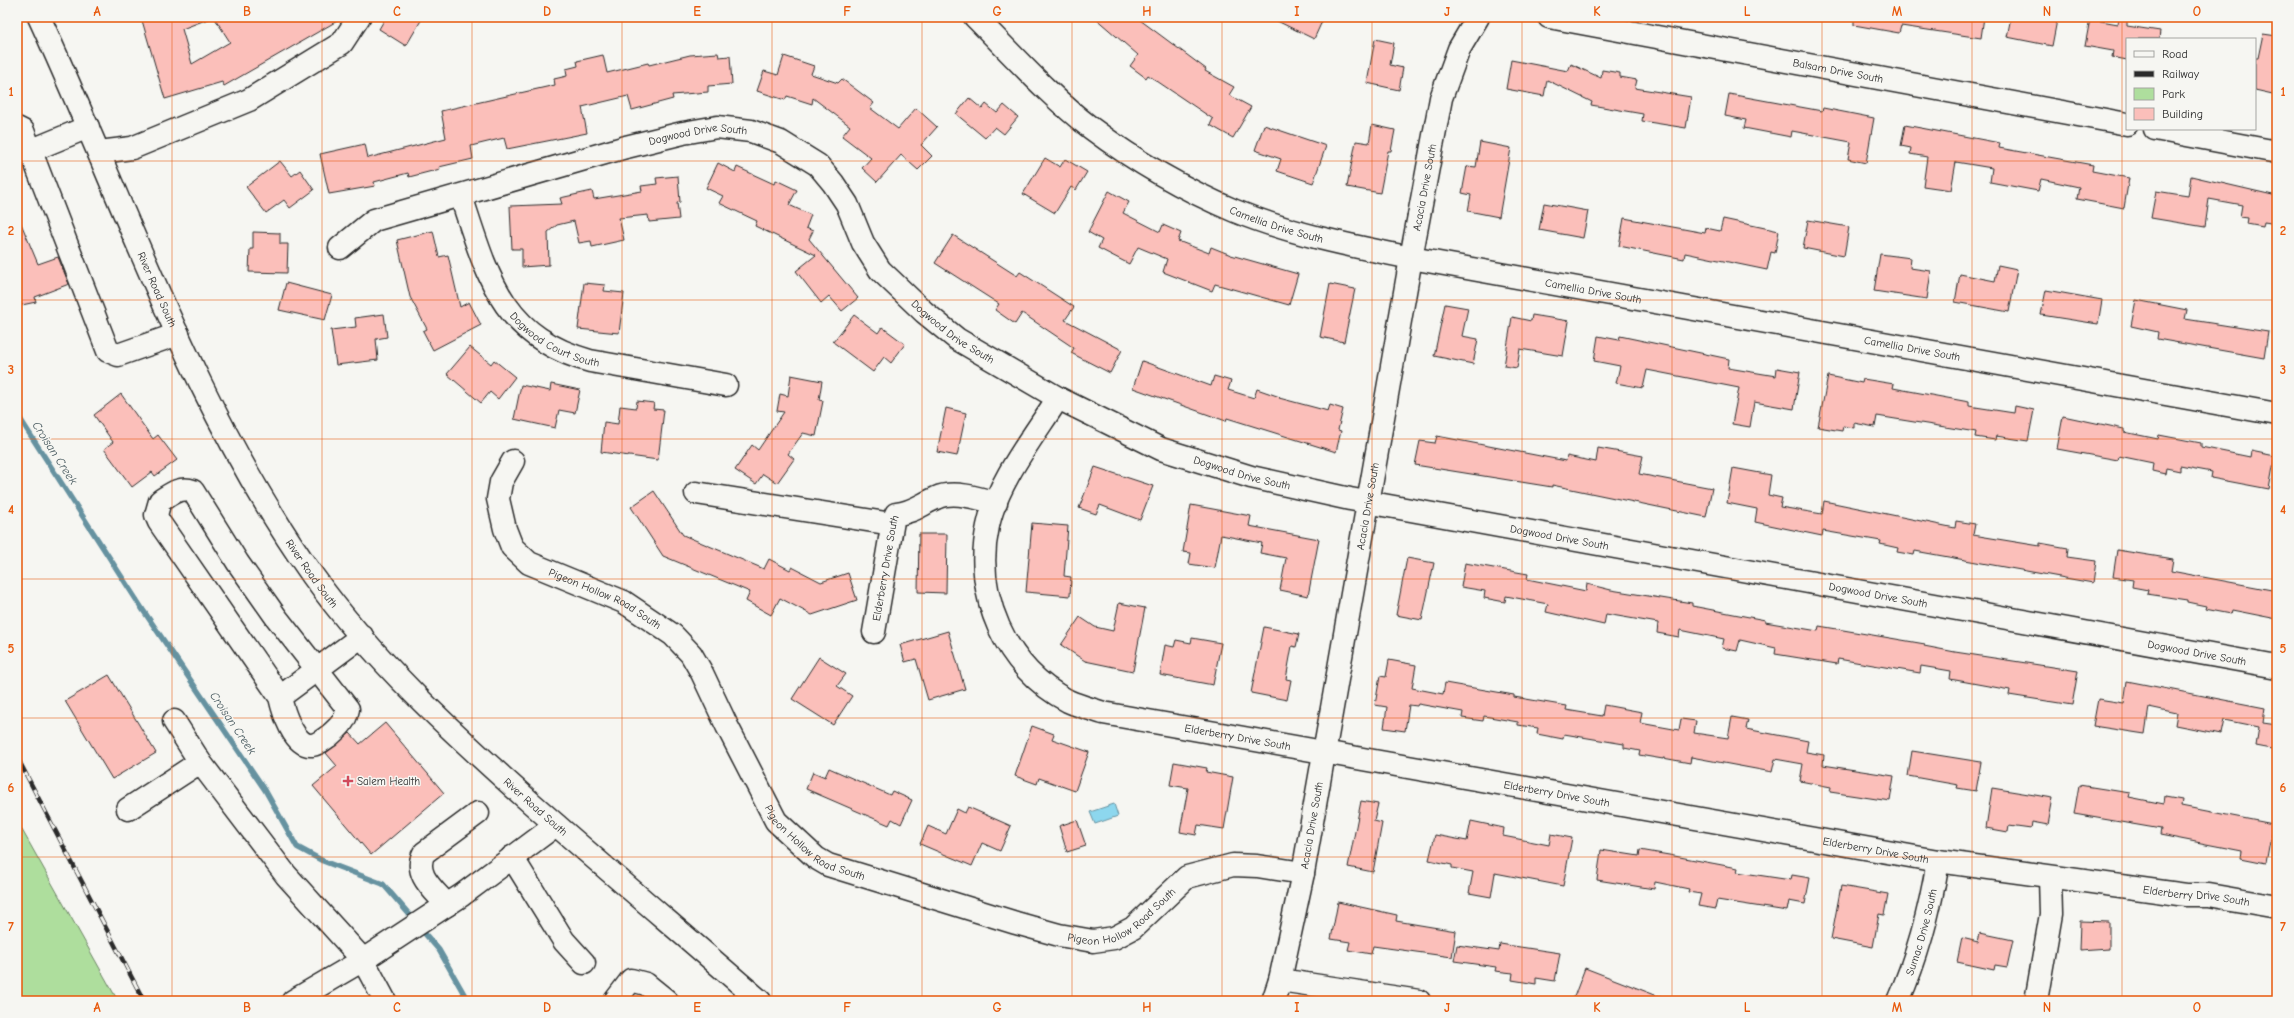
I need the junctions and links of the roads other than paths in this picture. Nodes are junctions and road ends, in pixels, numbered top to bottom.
1 (39, 17) edge
2 (359, 17) edge
3 (975, 17) edge
4 (1478, 17) edge
5 (1549, 17) edge
6 (2126, 124) edge
7 (88, 127) junction
8 (17, 128) edge
9 (2160, 130) edge
10 (30, 151) junction
11 (99, 152) junction
12 (2277, 152) edge
13 (461, 196) junction
14 (340, 248) dead end
15 (1411, 258) junction
16 (178, 334) junction
17 (726, 385) dead end
18 (1058, 398) junction
19 (2277, 414) edge
20 (513, 461) dead end
21 (696, 493) dead end
22 (996, 503) junction
23 (1367, 503) junction
24 (892, 524) junction
25 (874, 632) dead end
26 (362, 636) junction
27 (2277, 667) edge
28 (318, 669) junction
29 (280, 697) junction
30 (174, 721) dead end
31 (1325, 751) junction
32 (200, 762) junction
33 (128, 809) dead end
34 (478, 812) dead end
35 (556, 825) junction
36 (512, 857) junction
37 (1938, 861) junction
38 (1303, 873) junction
39 (2050, 877) junction
40 (2277, 907) edge
41 (440, 909) junction
42 (363, 960) junction
43 (584, 963) dead end
44 (1280, 980) junction
45 (293, 1001) edge
46 (385, 1001) edge
47 (615, 1001) edge
48 (667, 1001) edge
49 (760, 1001) edge
50 (1272, 1001) edge
51 (1419, 1001) edge
52 (1898, 1001) edge
53 (2036, 1001) edge

1 - 7 street, River Road South
2 - 11 street
3 - 15 street, Camellia Drive South
4 - 15 street, Acacia Drive South
5 - 6 street, Balsam Drive South
7 - 10 street
7 - 11 street, River Road South
8 - 10 street
9 - 12 street
10 - 16 street
11 - 16 street, River Road South
13 - 14 street, Dogwood Drive South
13 - 17 street, Dogwood Court South
13 - 18 street, Dogwood Drive South
15 - 19 street, Camellia Drive South
15 - 23 street, Acacia Drive South
16 - 26 street, River Road South
18 - 22 street, Elderberry Drive South
18 - 23 street, Dogwood Drive South
20 - 38 street, Pigeon Hollow Road South
21 - 24 street
22 - 24 street, Elderberry Drive South
22 - 31 street, Elderberry Drive South
23 - 27 street, Dogwood Drive South
23 - 31 street, Acacia Drive South
24 - 25 street, Elderberry Drive South
26 - 28 street
26 - 35 street, River Road South
28 - 29 street
28 - 29 street
28 - 29 street
30 - 32 street
31 - 37 street, Elderberry Drive South
31 - 38 street, Acacia Drive South
32 - 33 street
32 - 42 street
34 - 41 street
35 - 36 street
35 - 49 street, River Road South
36 - 41 street
36 - 43 street
37 - 39 street, Elderberry Drive South
37 - 52 street, Sumac Drive South
38 - 44 street, Acacia Drive South
39 - 40 street, Elderberry Drive South
39 - 53 street
41 - 42 street
42 - 45 street
42 - 46 street
44 - 50 street, Acacia Drive South
44 - 51 street
47 - 48 street

